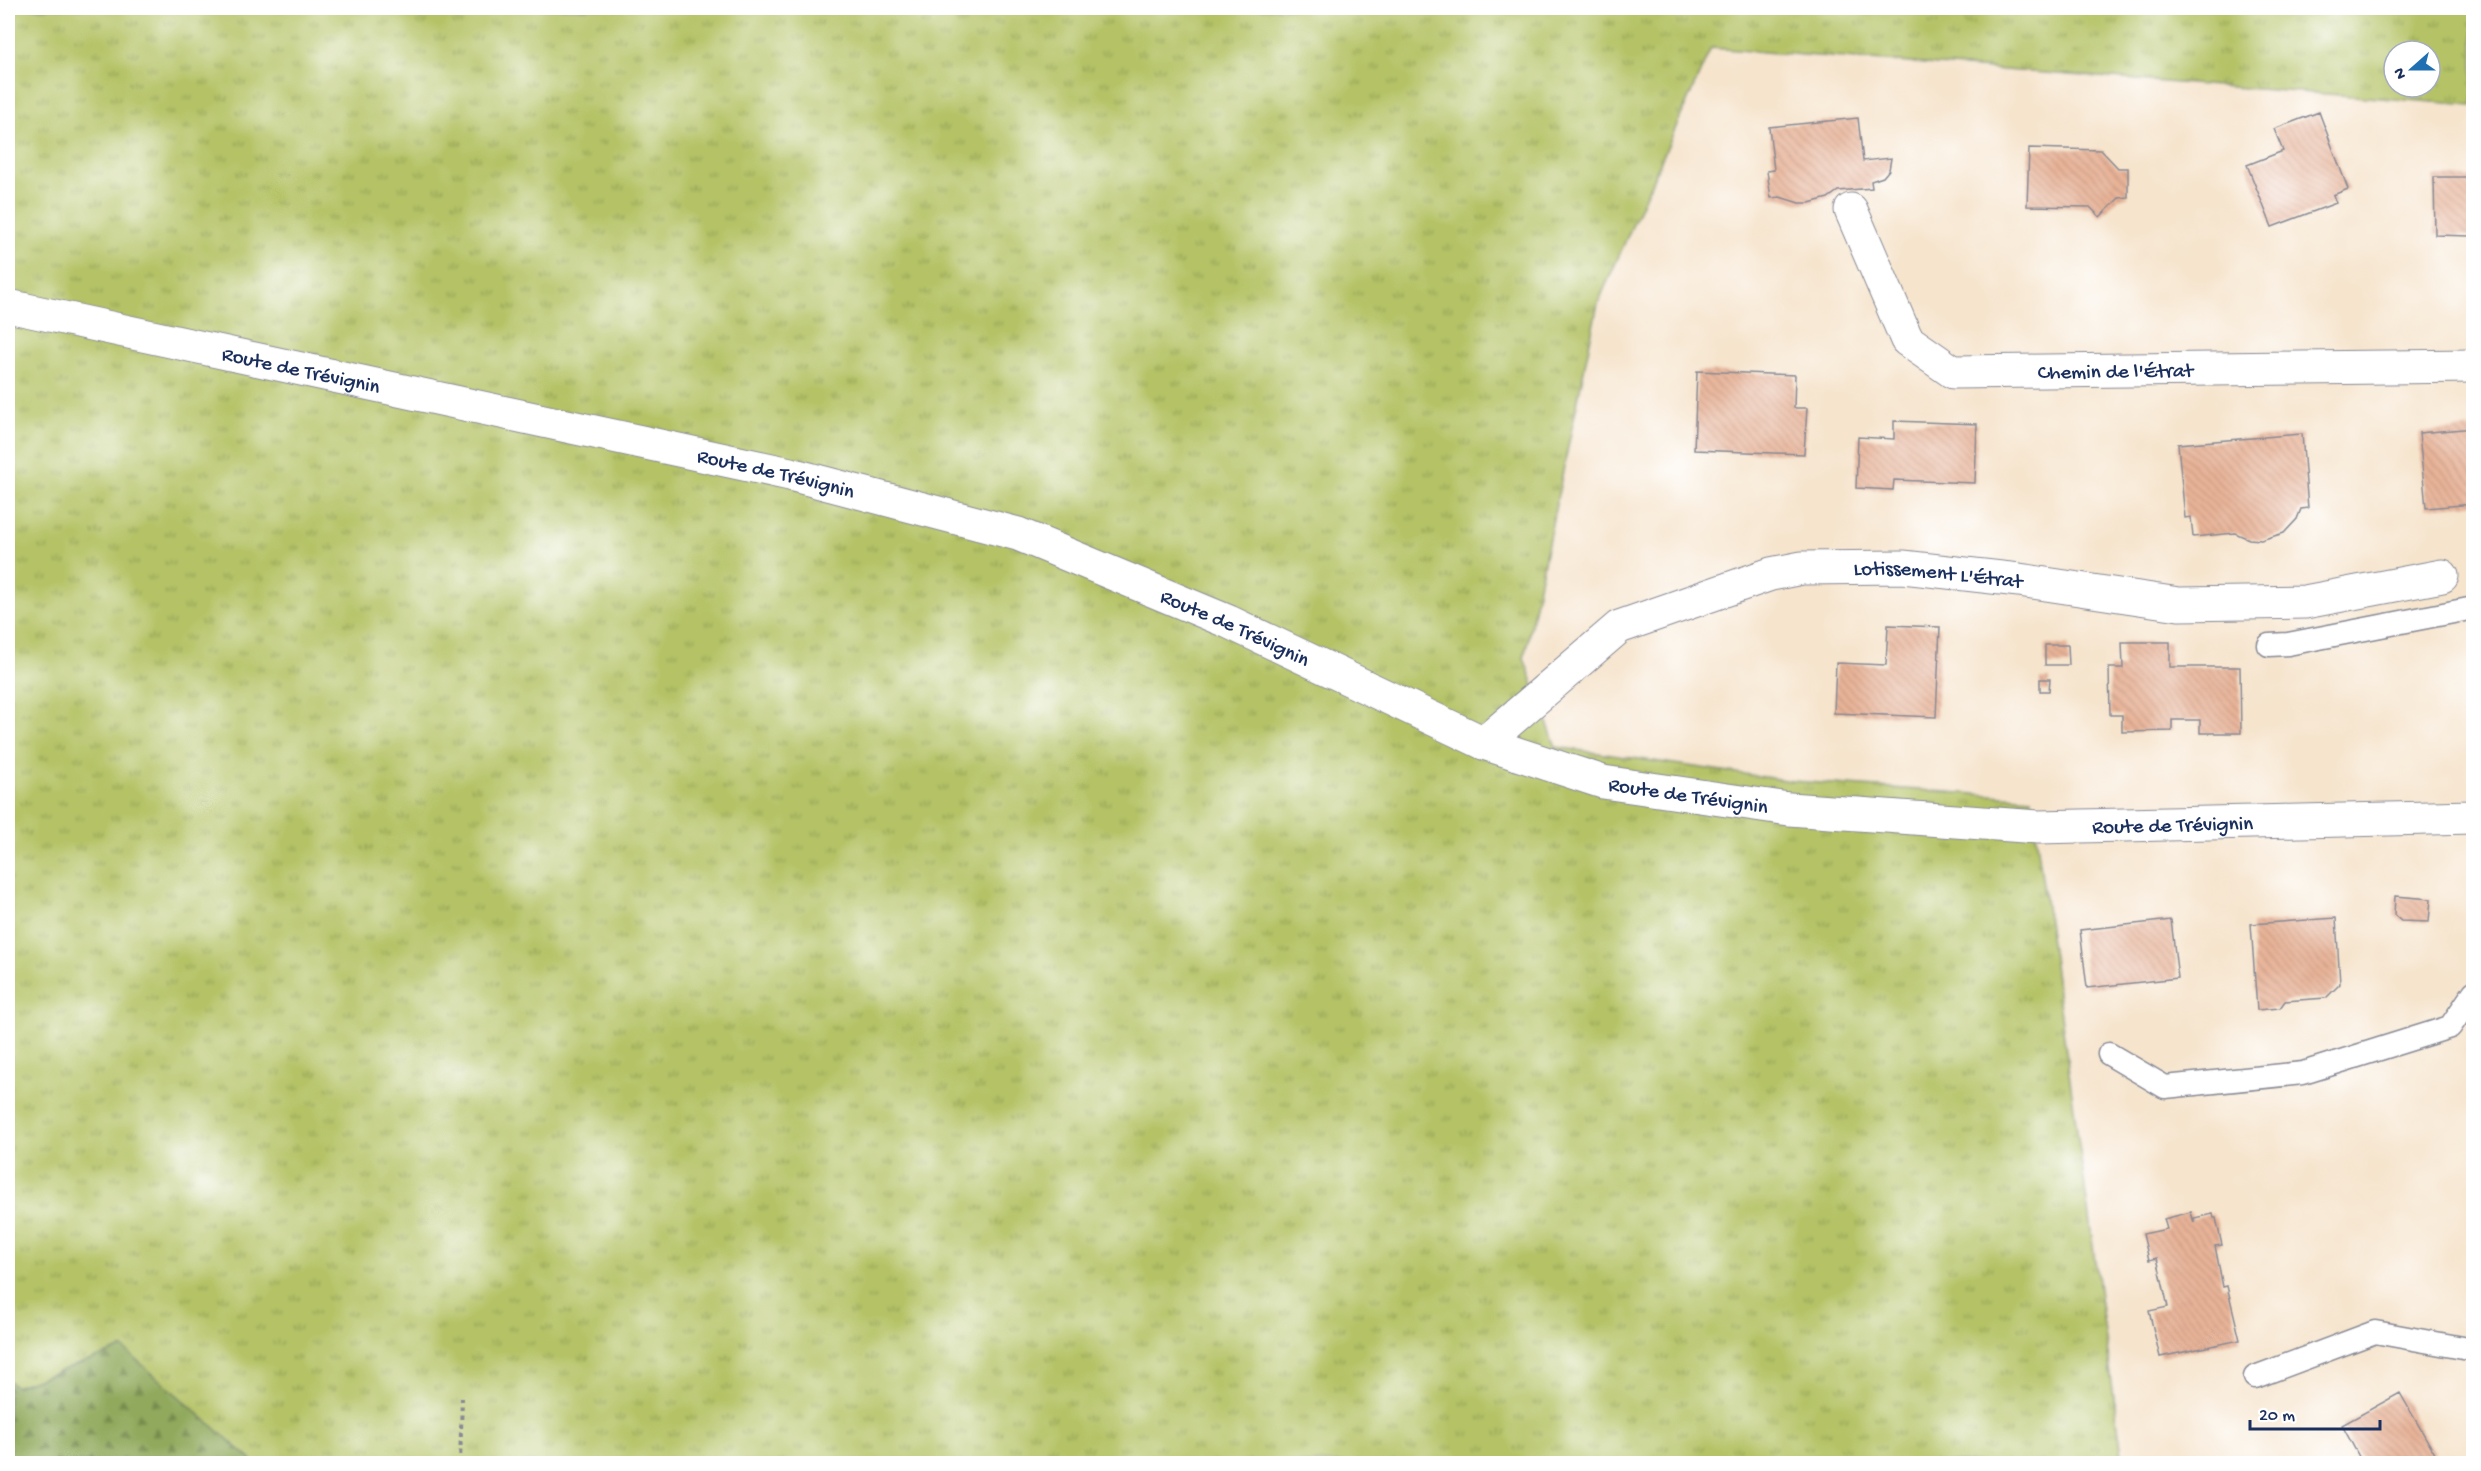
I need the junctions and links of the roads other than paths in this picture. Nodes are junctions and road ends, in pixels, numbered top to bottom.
1 (1851, 210) dead end
2 (8, 306) edge
3 (2474, 366) edge
4 (2442, 576) dead end
5 (2474, 608) edge
6 (2269, 645) dead end
7 (1484, 743) junction
8 (2474, 817) edge
9 (2474, 992) edge
10 (2109, 1054) dead end
11 (2474, 1350) edge
12 (2255, 1377) dead end

1 - 3 street, Chemin de l'Étrat
2 - 7 street, Route de Trévignin
4 - 7 street, Lotissement L'Étrat
5 - 6 lane
7 - 8 street, Route de Trévignin
9 - 10 lane
11 - 12 lane

